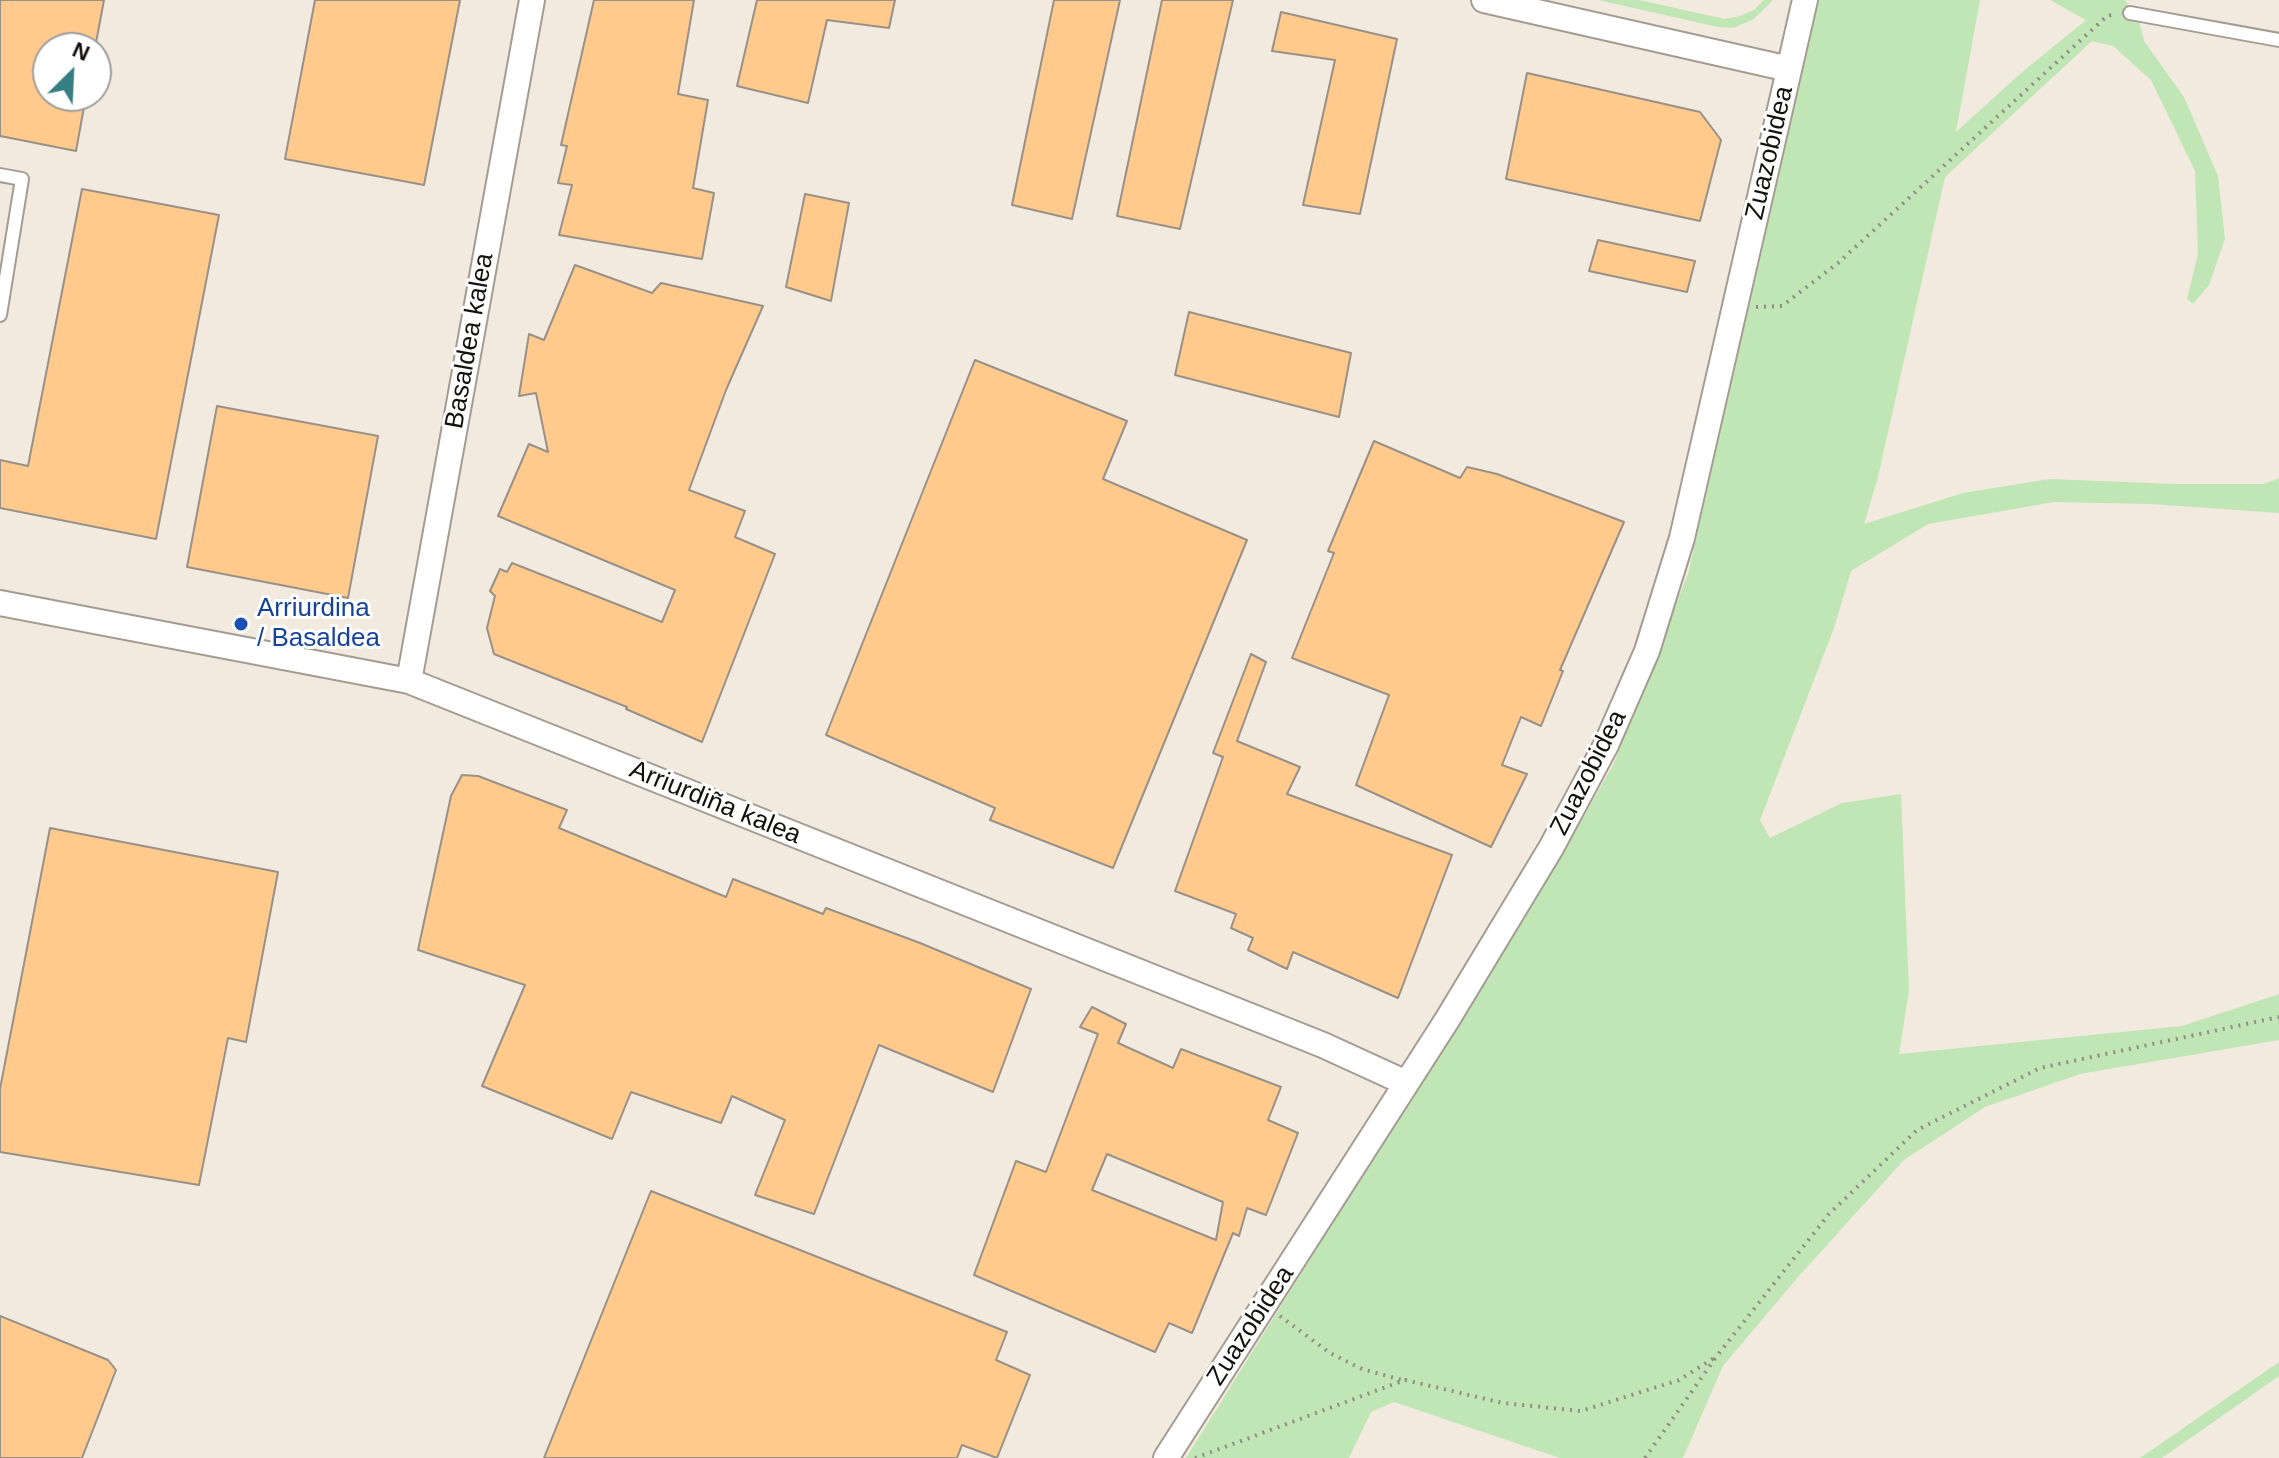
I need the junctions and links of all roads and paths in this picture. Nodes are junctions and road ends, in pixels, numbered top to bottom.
1 (532, 0) edge
2 (1484, 0) edge
3 (1805, 0) edge
4 (2130, 13) joint
5 (2279, 40) edge
6 (1789, 69) junction
7 (0, 175) edge
8 (1736, 308) junction
9 (0, 315) edge
10 (0, 603) edge
11 (409, 681) junction
12 (2279, 1017) edge
13 (1406, 1083) junction
14 (1266, 1303) junction
15 (1716, 1357) junction
16 (1405, 1380) junction
17 (1166, 1458) edge
18 (1195, 1458) edge
19 (1645, 1458) edge

1 - 11 street, Basaldea kalea
2 - 6 street
3 - 6 street, Zuazobidea
4 - 5 lane
4 - 8 path
6 - 8 street, Zuazobidea
7 - 9 lane
8 - 13 street, Zuazobidea
10 - 11 street, Arriurdiña kalea
11 - 13 street, Arriurdiña kalea
12 - 15 path
13 - 14 street, Zuazobidea
14 - 16 path
14 - 17 street, Zuazobidea
15 - 16 path
15 - 19 path
16 - 18 path

